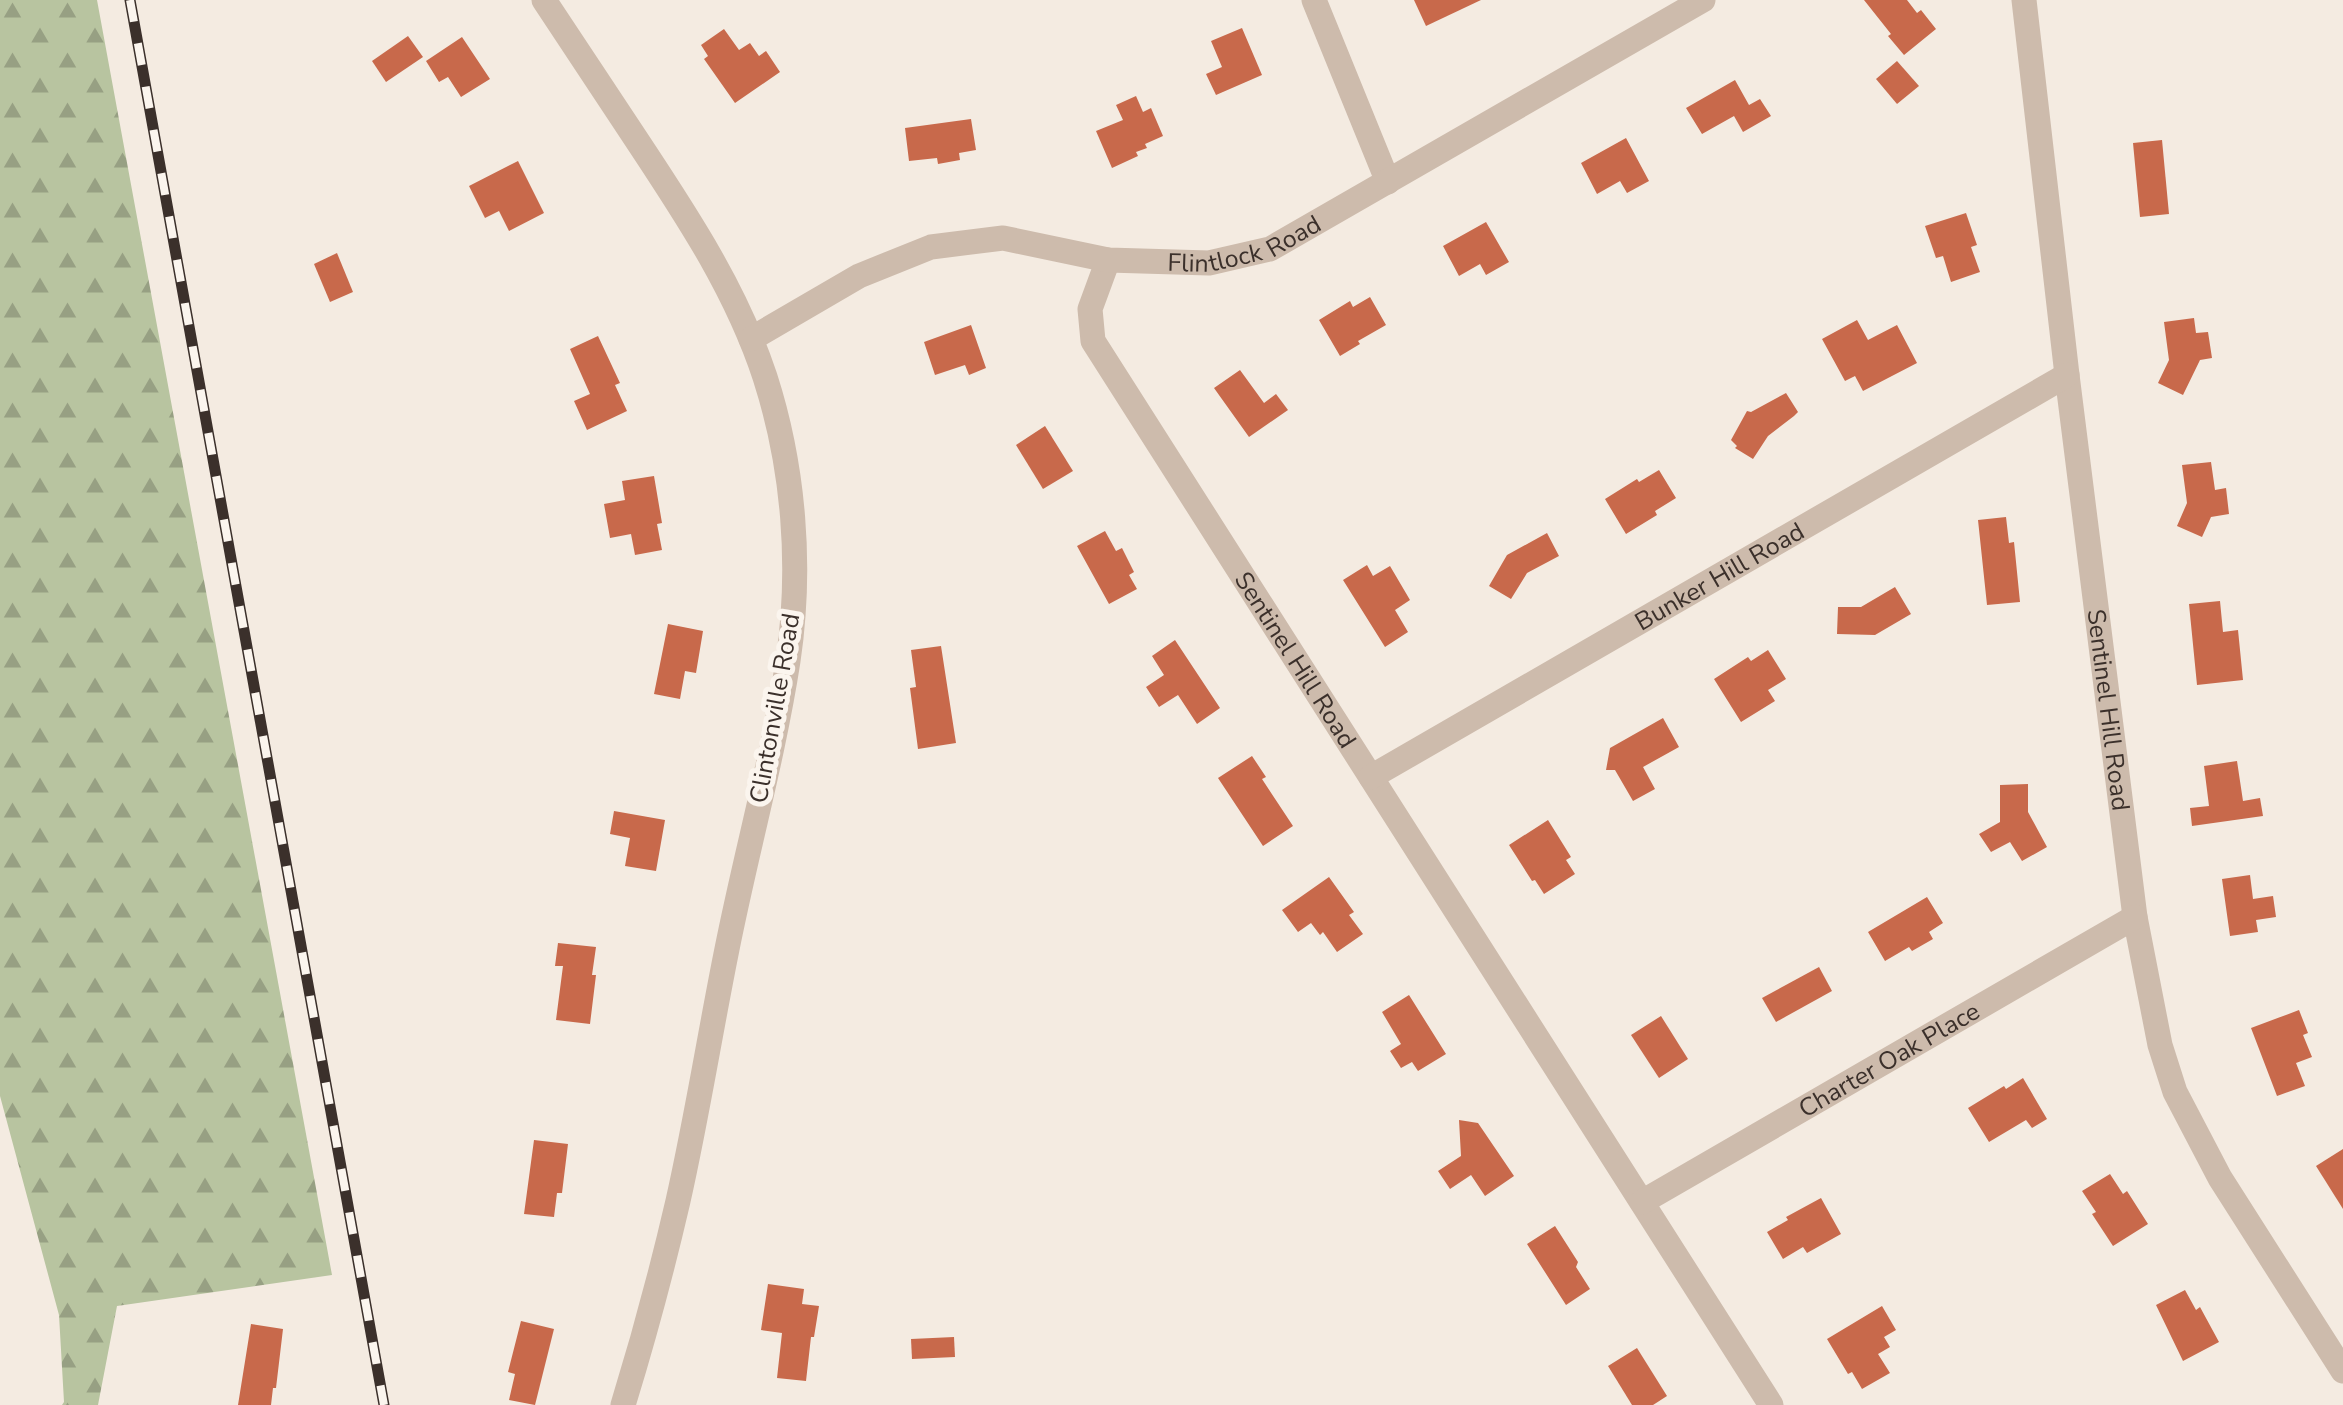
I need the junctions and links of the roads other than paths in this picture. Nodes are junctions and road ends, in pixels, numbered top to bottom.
1 (544, 0) edge
2 (1314, 0) edge
3 (1703, 0) edge
4 (2024, 0) edge
5 (1388, 182) junction
6 (1108, 260) junction
7 (752, 338) junction
8 (2067, 375) junction
9 (1371, 777) junction
10 (2135, 917) junction
11 (1642, 1202) junction
12 (2343, 1370) edge
13 (623, 1405) edge
14 (1771, 1405) edge

1 - 7 street, Clintonville Road
2 - 5 street
3 - 5 street, Flintlock Road
4 - 8 street, Sentinel Hill Road
5 - 6 street, Flintlock Road
6 - 7 street, Flintlock Road
6 - 9 street, Sentinel Hill Road
7 - 13 street, Clintonville Road
8 - 9 street, Bunker Hill Road
8 - 10 street, Sentinel Hill Road
9 - 11 street, Sentinel Hill Road
10 - 11 street, Charter Oak Place
10 - 12 street, Sentinel Hill Road
11 - 14 street, Sentinel Hill Road

